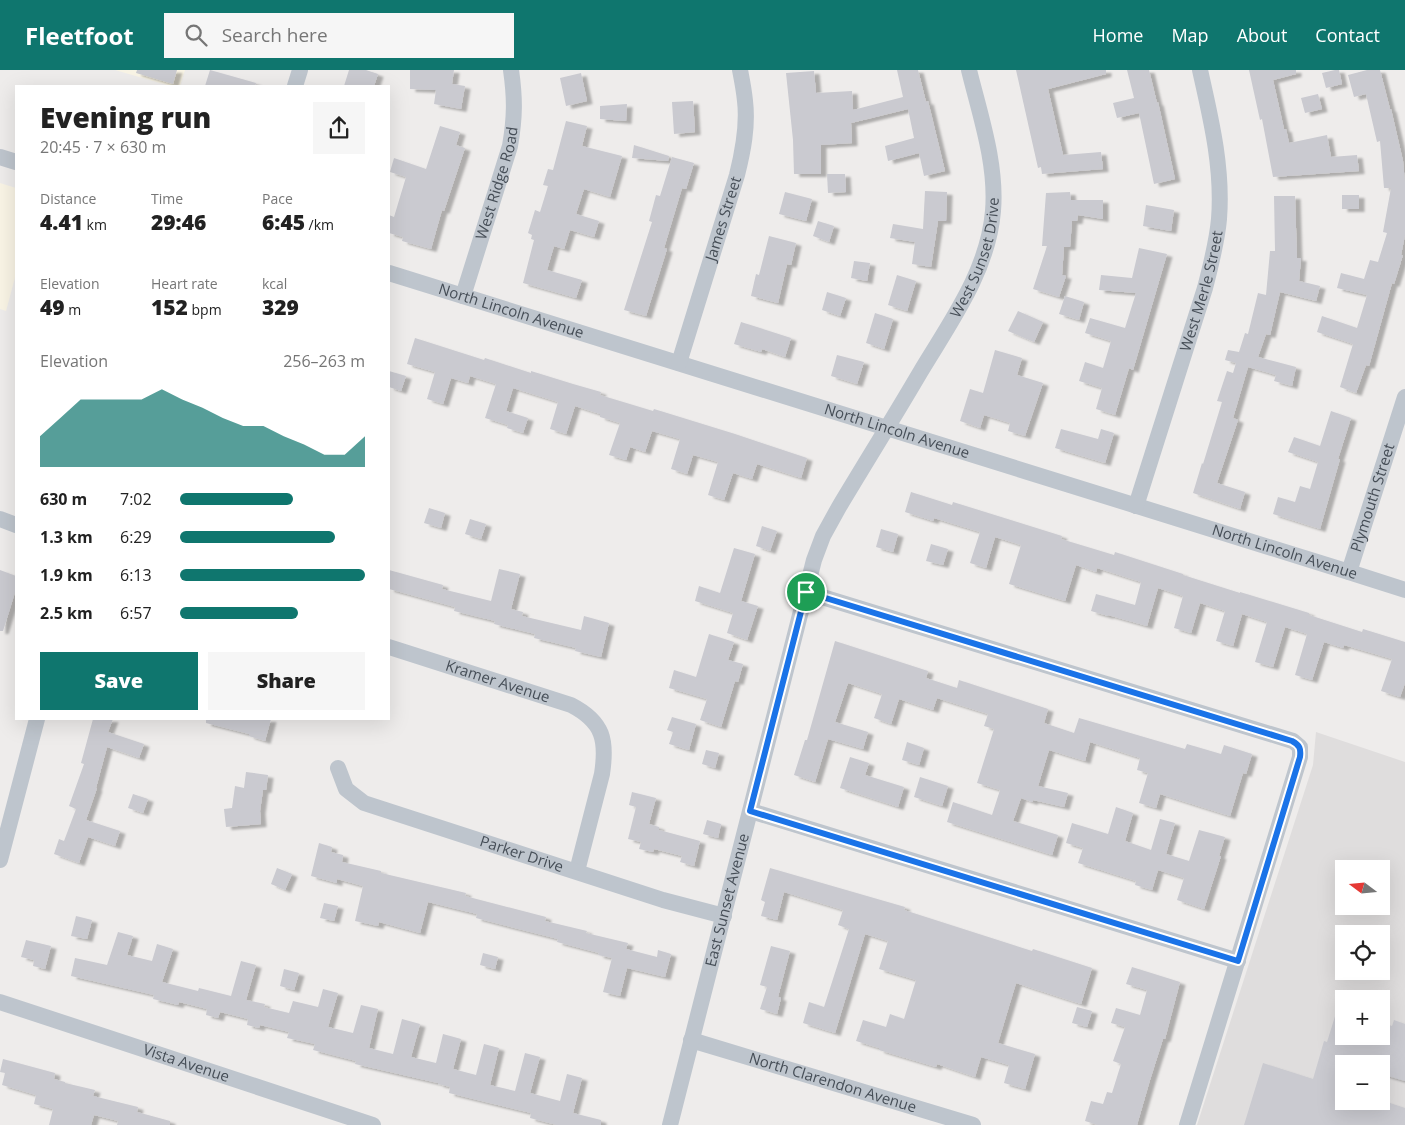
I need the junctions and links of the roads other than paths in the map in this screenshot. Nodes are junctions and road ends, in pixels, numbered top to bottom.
1 (300, 70) edge
2 (511, 70) edge
3 (740, 70) edge
4 (969, 70) edge
5 (1200, 70) edge
6 (295, 85) edge
7 (0, 157) edge
8 (15, 162) edge
9 (390, 273) edge
10 (463, 296) junction
11 (679, 363) junction
12 (1405, 397) edge
13 (887, 428) junction
14 (1136, 506) junction
15 (0, 519) edge
16 (15, 525) edge
17 (1349, 572) junction
18 (1405, 590) edge
19 (806, 592) junction
20 (390, 647) edge
21 (37, 720) edge
22 (338, 768) dead end
23 (750, 811) junction
24 (0, 860) edge
25 (577, 871) junction
26 (724, 916) junction
27 (1238, 961) junction
28 (0, 1002) edge
29 (691, 1040) junction
30 (374, 1125) edge
31 (670, 1125) edge
32 (973, 1125) edge
33 (1186, 1125) edge

1 - 6 street
2 - 10 street, West Ridge Road
3 - 11 street, James Street
4 - 13 street, West Sunset Drive
5 - 14 street, West Merle Street
7 - 8 street
9 - 10 street, North Lincoln Avenue
10 - 11 street, North Lincoln Avenue
11 - 13 street, North Lincoln Avenue
12 - 17 street, Plymouth Street
13 - 14 street, North Lincoln Avenue
13 - 19 street, East Sunset Avenue
14 - 17 street, North Lincoln Avenue
15 - 16 street
17 - 18 street, North Lincoln Avenue
19 - 23 street, East Sunset Avenue
19 - 27 street
20 - 25 street, Kramer Avenue
21 - 24 street
22 - 25 street, Parker Drive
23 - 26 street, East Sunset Avenue
23 - 27 street
25 - 26 street, Parker Drive
26 - 29 street, East Sunset Avenue
27 - 33 street
28 - 30 street, Vista Avenue
29 - 31 street, East Sunset Avenue
29 - 32 street, North Clarendon Avenue

